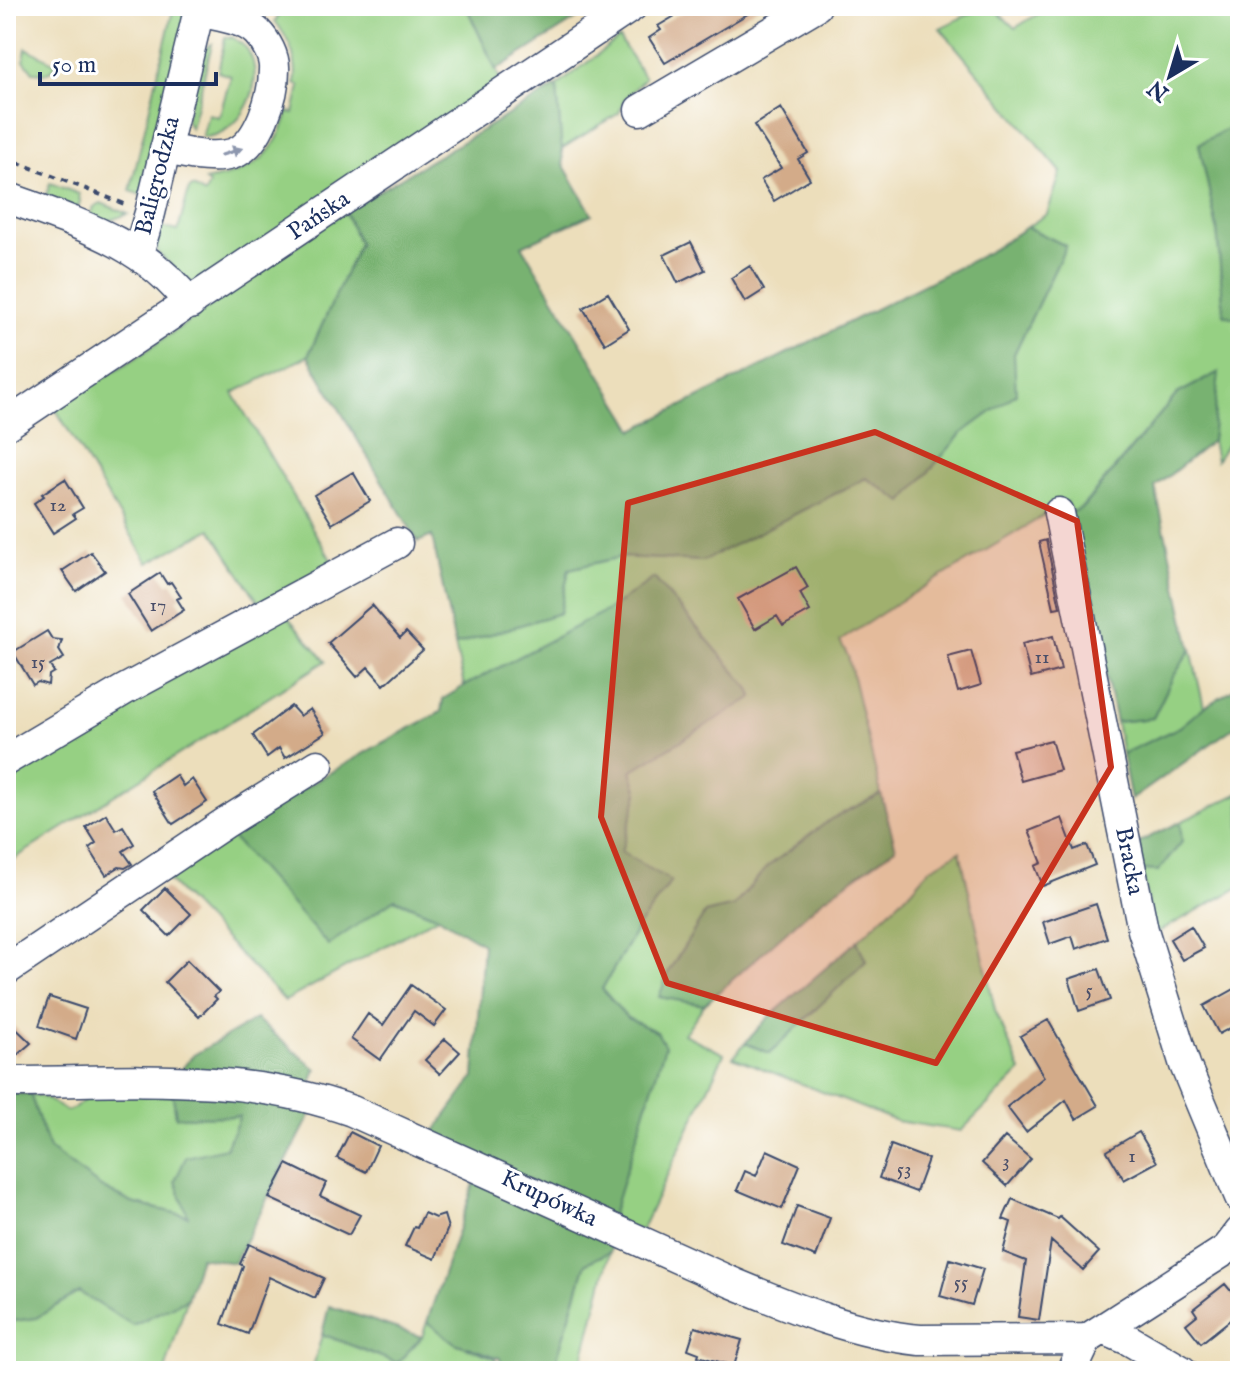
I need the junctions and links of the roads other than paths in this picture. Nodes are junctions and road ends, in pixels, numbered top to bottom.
1 (632, 6) edge
2 (782, 6) edge
3 (816, 6) edge
4 (200, 9) edge
5 (165, 149) junction
6 (6, 197) edge
7 (138, 253) junction
8 (190, 304) junction
9 (6, 425) edge
10 (1059, 513) dead end
11 (397, 543) dead end
12 (6, 760) edge
13 (318, 765) dead end
14 (6, 970) edge
15 (6, 1082) edge
16 (1240, 1197) edge
17 (1240, 1232) edge
18 (1095, 1334) junction
19 (1072, 1371) edge
20 (1182, 1371) edge

1 - 8 street, Pańska
2 - 3 street
4 - 5 street, Baligrodzka
5 -> 4 street
5 - 7 street, Baligrodzka
6 - 7 street
7 - 8 street
8 - 9 street, Pańska
10 - 16 street, Bracka
11 - 12 street
13 - 14 street
15 - 18 street, Krupówka
17 - 18 street
18 - 19 street
18 - 20 street

